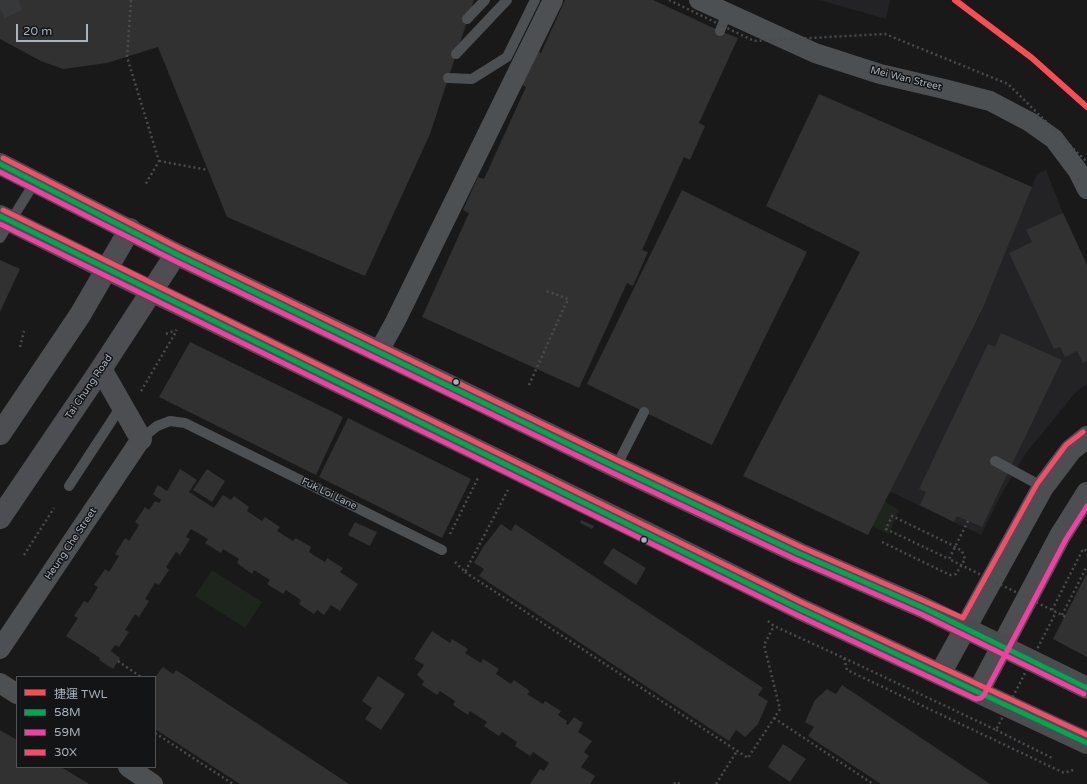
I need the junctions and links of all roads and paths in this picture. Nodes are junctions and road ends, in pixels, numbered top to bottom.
1 (130, 0) edge
2 (485, 0) edge
3 (507, 0) edge
4 (535, 0) edge
5 (553, 0) edge
6 (669, 0) edge
7 (699, 0) edge
8 (467, 19) dead end
9 (456, 54) dead end
10 (448, 78) dead end
11 (159, 161) junction
12 (1087, 162) edge
13 (0, 164) edge
14 (208, 170) dead end
15 (35, 182) junction
16 (146, 186) dead end
17 (1087, 189) edge
18 (3, 225) edge
19 (130, 229) junction
20 (176, 254) junction
21 (106, 270) junction
22 (544, 290) dead end
23 (152, 292) junction
24 (177, 330) junction
25 (24, 331) dead end
26 (183, 333) dead end
27 (166, 334) dead end
28 (20, 347) dead end
29 (379, 351) junction
30 (101, 369) junction
31 (529, 384) dead end
32 (130, 399) junction
33 (644, 412) dead end
34 (0, 434) edge
35 (1087, 436) edge
36 (142, 439) junction
37 (995, 461) dead end
38 (616, 467) junction
39 (485, 478) dead end
40 (69, 486) dead end
41 (503, 486) dead end
42 (1043, 487) junction
43 (1087, 493) edge
44 (54, 508) dead end
45 (0, 518) edge
46 (968, 521) dead end
47 (882, 542) dead end
48 (442, 550) junction
49 (1087, 551) edge
50 (24, 555) dead end
51 (950, 559) junction
52 (1087, 566) edge
53 (465, 572) junction
54 (1052, 610) junction
55 (1056, 612) junction
56 (1062, 615) junction
57 (1066, 617) dead end
58 (966, 627) junction
59 (1002, 646) junction
60 (0, 649) edge
61 (844, 658) junction
62 (118, 661) dead end
63 (940, 674) junction
64 (140, 676) edge
65 (0, 683) edge
66 (1087, 688) edge
67 (978, 692) junction
68 (16, 693) edge
69 (774, 718) junction
70 (996, 730) junction
71 (156, 734) edge
72 (1087, 742) edge
73 (737, 751) junction
74 (1054, 759) dead end
75 (129, 768) edge
76 (1076, 769) dead end
77 (153, 784) edge
78 (233, 784) edge
79 (674, 784) edge
80 (680, 784) edge
81 (716, 784) edge
82 (873, 784) edge

1 - 11 path
2 - 8 lane
3 - 9 lane
4 - 10 lane
5 - 29 street
6 - 12 path, bridge
7 - 17 street, Mei Wan Street
11 - 14 path
11 - 16 path
13 - 15 main road
15 - 18 lane
15 - 19 main road
18 - 21 main road
19 - 20 main road
19 - 21 main road
20 - 23 main road, Tai Chung Road
20 - 29 main road
21 - 23 main road
21 - 34 main road
22 - 31 path
23 - 30 main road, Tai Chung Road
23 - 63 main road
24 - 26 path
24 - 27 path
24 - 32 path
25 - 28 path
29 - 38 main road
30 - 32 main road
30 - 45 main road, Tai Chung Road
32 - 36 main road
32 - 40 lane
33 - 38 lane
35 - 42 main road
36 - 48 lane, Fuk Loi Lane
36 - 60 street, Heung Che Street
37 - 42 lane
38 - 58 main road
39 - 48 path
41 - 53 path
42 - 58 main road
43 - 59 main road
44 - 50 path
46 - 51 path, bridge
47 - 51 path, bridge
48 - 53 path
49 - 54 path
51 - 54 path, bridge
52 - 56 path
53 - 73 path
54 - 55 path, bridge
55 - 56 path, bridge
55 - 70 path, bridge
56 - 57 path, bridge
58 - 59 main road
58 - 63 main road
59 - 66 main road
59 - 67 main road
61 - 69 path
61 - 70 path, bridge
61 - 76 path
62 - 64 path
63 - 67 main road
65 - 68 street
67 - 72 main road
69 - 73 path
69 - 82 path
70 - 74 path
71 - 78 path
73 - 81 path
75 - 77 street
79 - 80 path

